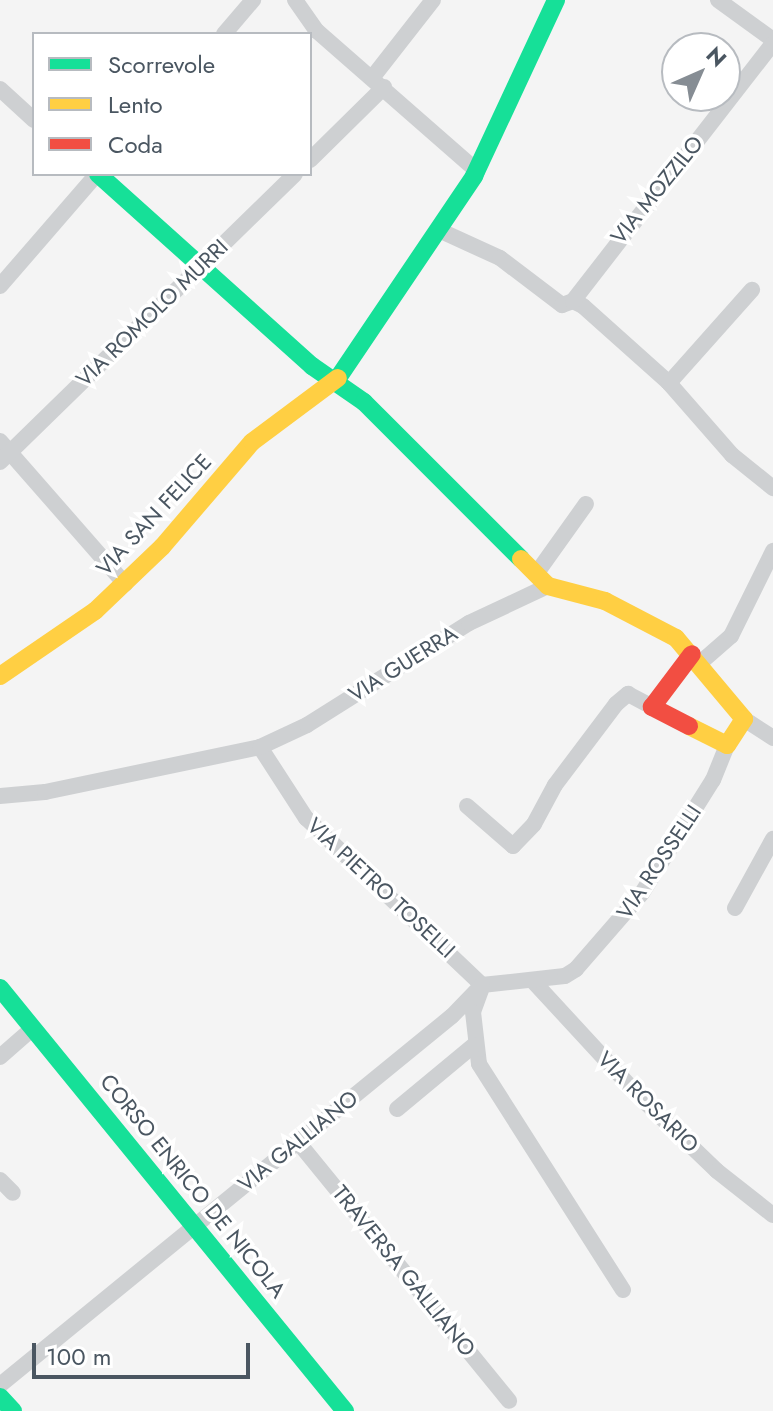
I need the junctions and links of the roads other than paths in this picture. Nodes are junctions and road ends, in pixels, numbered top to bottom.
1 (253, 0) edge
2 (295, 0) edge
3 (433, 0) edge
4 (556, 0) edge
5 (718, 0) edge
6 (226, 32) edge
7 (773, 41) edge
8 (378, 83) junction
9 (0, 89) edge
10 (32, 118) edge
11 (312, 158) edge
12 (477, 171) junction
13 (96, 176) edge
14 (100, 176) edge
15 (293, 176) edge
16 (441, 231) junction
17 (203, 266) junction
18 (0, 286) edge
19 (752, 290) dead end
20 (573, 301) junction
21 (336, 379) junction
22 (669, 383) junction
23 (3, 452) edge
24 (773, 488) edge
25 (586, 504) dead end
26 (773, 551) edge
27 (542, 580) junction
28 (125, 584) junction
29 (696, 659) junction
30 (0, 676) edge
31 (652, 707) junction
32 (744, 719) junction
33 (773, 738) edge
34 (727, 745) junction
35 (260, 747) junction
36 (0, 796) edge
37 (467, 806) dead end
38 (773, 839) edge
39 (735, 908) dead end
40 (532, 980) junction
41 (482, 985) junction
42 (0, 988) edge
43 (33, 1028) junction
44 (474, 1045) junction
45 (0, 1057) edge
46 (397, 1109) dead end
47 (298, 1142) junction
48 (0, 1180) edge
49 (13, 1193) dead end
50 (773, 1215) edge
51 (193, 1226) junction
52 (623, 1290) dead end
53 (0, 1385) edge
54 (0, 1397) edge
55 (509, 1401) dead end
56 (13, 1411) edge
57 (345, 1411) edge

1 - 6 street
2 - 8 street
3 - 8 street
4 - 12 street, VIA SAN FELICE
5 - 7 street
7 - 20 street, VIA MOZZILO
8 - 11 street
8 - 12 street
9 - 10 street
12 - 16 street, VIA SAN FELICE
13 - 18 street
14 - 17 street
15 - 17 street, VIA ROMOLO MURRI
16 - 20 street
16 - 21 street, VIA SAN FELICE
17 - 21 street
17 - 23 street, VIA ROMOLO MURRI
19 - 22 street
20 - 22 street
21 - 27 street
21 - 28 street, VIA SAN FELICE
22 - 24 street
23 - 28 street
25 - 27 street
26 - 29 street
27 - 29 street
27 - 35 street, VIA GUERRA
28 - 30 street, VIA SAN FELICE
29 - 31 street
29 - 32 street
31 - 34 street
31 - 37 street
32 - 33 street
32 - 34 street
34 - 40 street, VIA ROSSELLI
35 - 36 street, VIA GUERRA
35 - 41 street, VIA PIETRO TOSELLI
38 - 39 street
40 - 41 street, VIA ROSSELLI
40 - 50 street, VIA ROSARIO
41 - 44 street
41 - 47 street, VIA GALLIANO
42 - 43 street, CORSO ENRICO DE NICOLA
43 - 45 street
43 - 51 street, CORSO ENRICO DE NICOLA
44 - 46 street
44 - 52 street
47 - 51 street, VIA GALLIANO
47 - 55 street, TRAVERSA GALLIANO
48 - 49 street
51 - 53 street, VIA GALLIANO
51 - 57 street, CORSO ENRICO DE NICOLA
54 - 56 street

